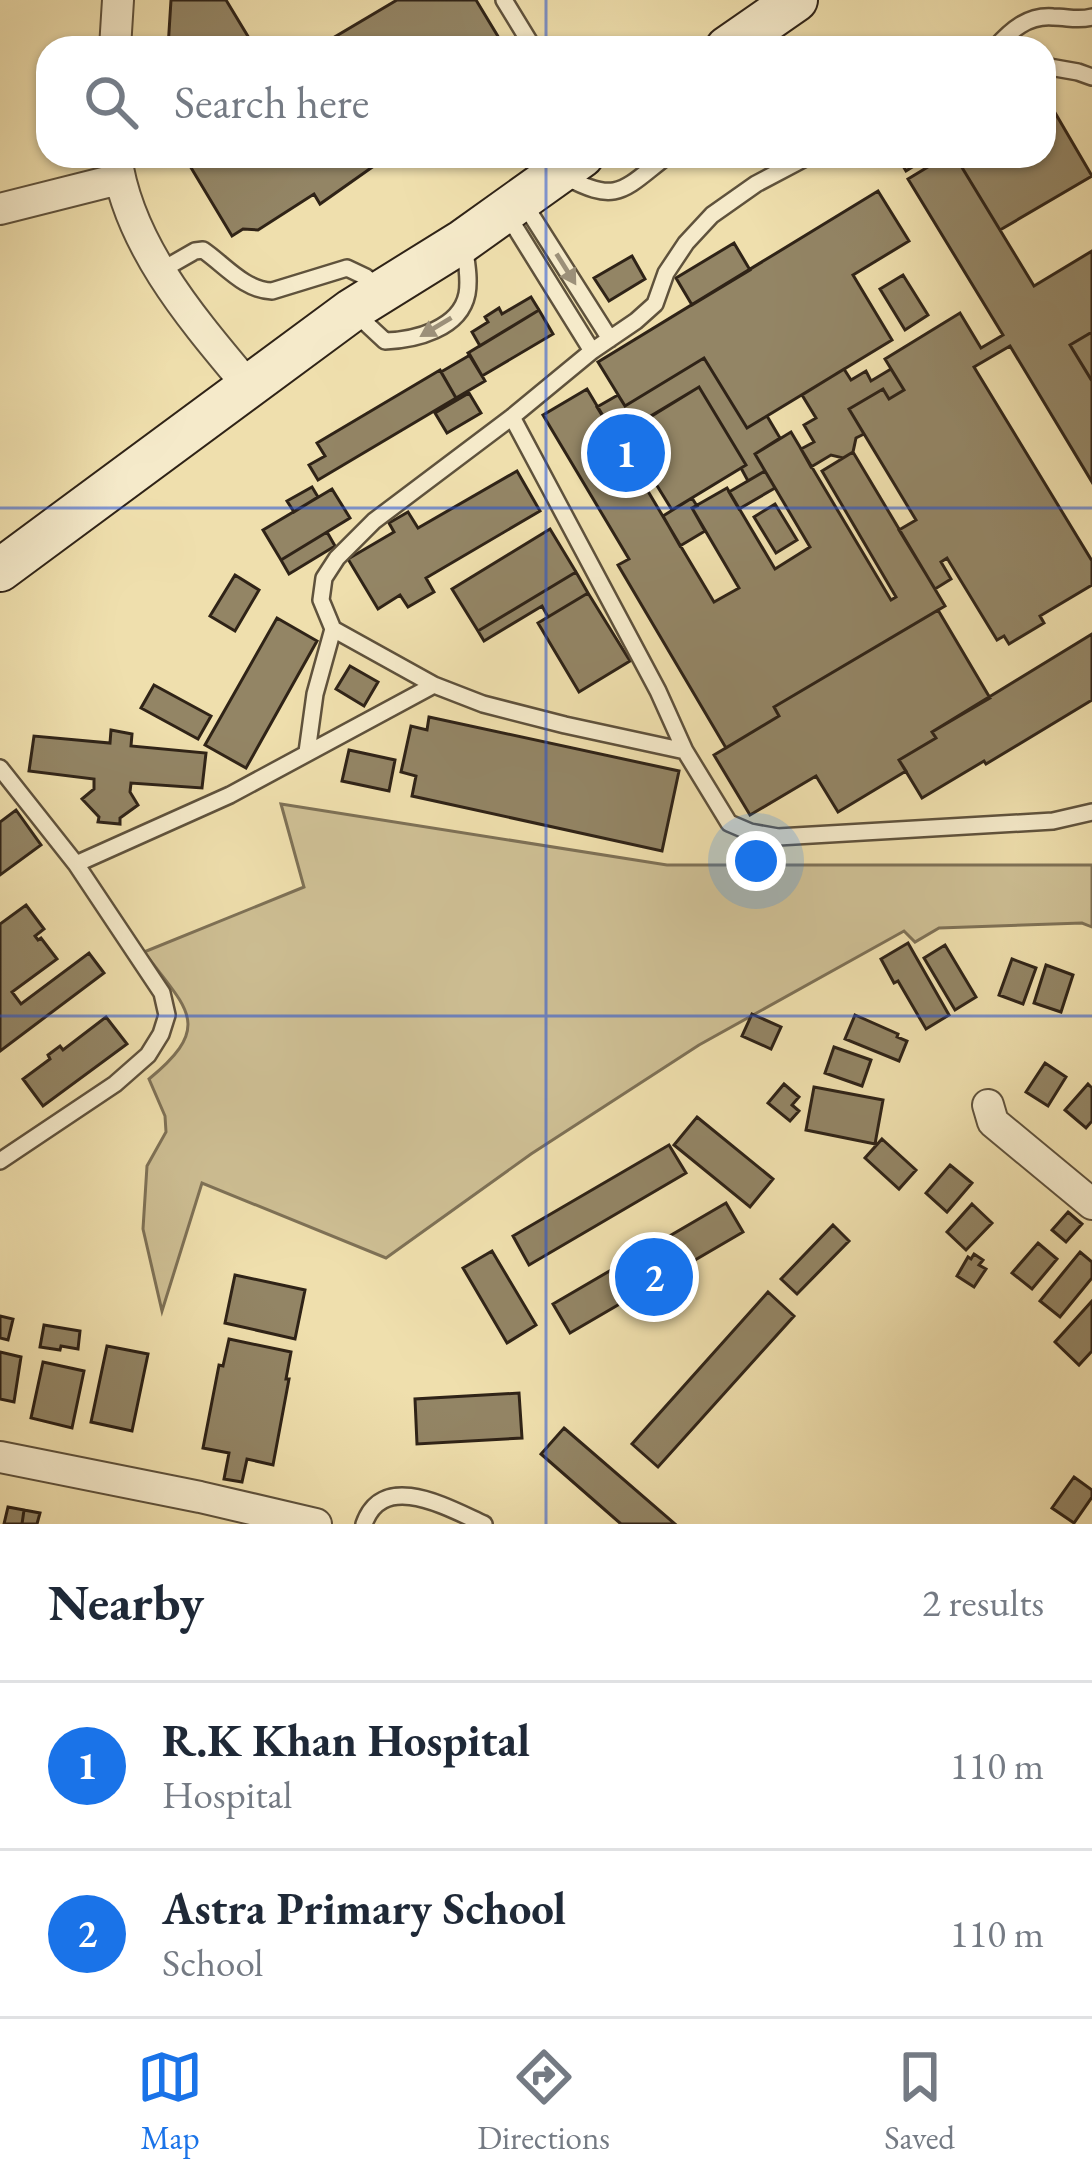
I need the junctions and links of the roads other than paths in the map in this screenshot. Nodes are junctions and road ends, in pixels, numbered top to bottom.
1 (118, 0) edge
2 (505, 0) edge
3 (796, 0) edge
4 (1092, 17) edge
5 (116, 36) edge
6 (527, 36) edge
7 (747, 36) edge
8 (1007, 36) edge
9 (1056, 69) edge
10 (1092, 77) edge
11 (118, 168) edge
12 (567, 168) edge
13 (573, 168) edge
14 (652, 168) edge
15 (786, 168) edge
16 (513, 205) junction
17 (0, 209) edge
18 (464, 241) junction
19 (160, 272) junction
20 (365, 301) junction
21 (610, 339) junction
22 (592, 351) junction
23 (250, 388) junction
24 (512, 417) junction
25 (0, 570) edge
26 (333, 629) junction
27 (434, 685) junction
28 (685, 751) junction
29 (307, 752) junction
30 (2, 775) edge
31 (1092, 812) edge
32 (76, 864) junction
33 (988, 1105) dead end
34 (0, 1161) edge
35 (1092, 1204) edge
36 (0, 1457) edge
37 (316, 1524) edge
38 (364, 1524) edge
39 (484, 1524) edge

1 - 5 street
2 - 6 lane
3 - 7 street
4 - 8 lane
9 - 10 lane
11 - 17 street
11 - 19 street
12 - 16 street
13 - 14 lane
15 - 21 lane
16 - 18 street
16 -> 21 lane
16 - 22 lane
18 - 20 street
18 -> 20 lane
19 - 20 lane
19 - 23 street
20 - 23 street
21 - 22 lane
22 - 24 lane
23 - 25 street
24 - 26 lane
24 - 28 lane
26 - 27 lane
26 - 29 lane
27 - 28 lane
27 - 29 lane
28 - 31 lane
29 - 32 lane
30 - 32 lane
32 - 34 lane
33 - 35 street
36 - 37 street
38 - 39 lane

